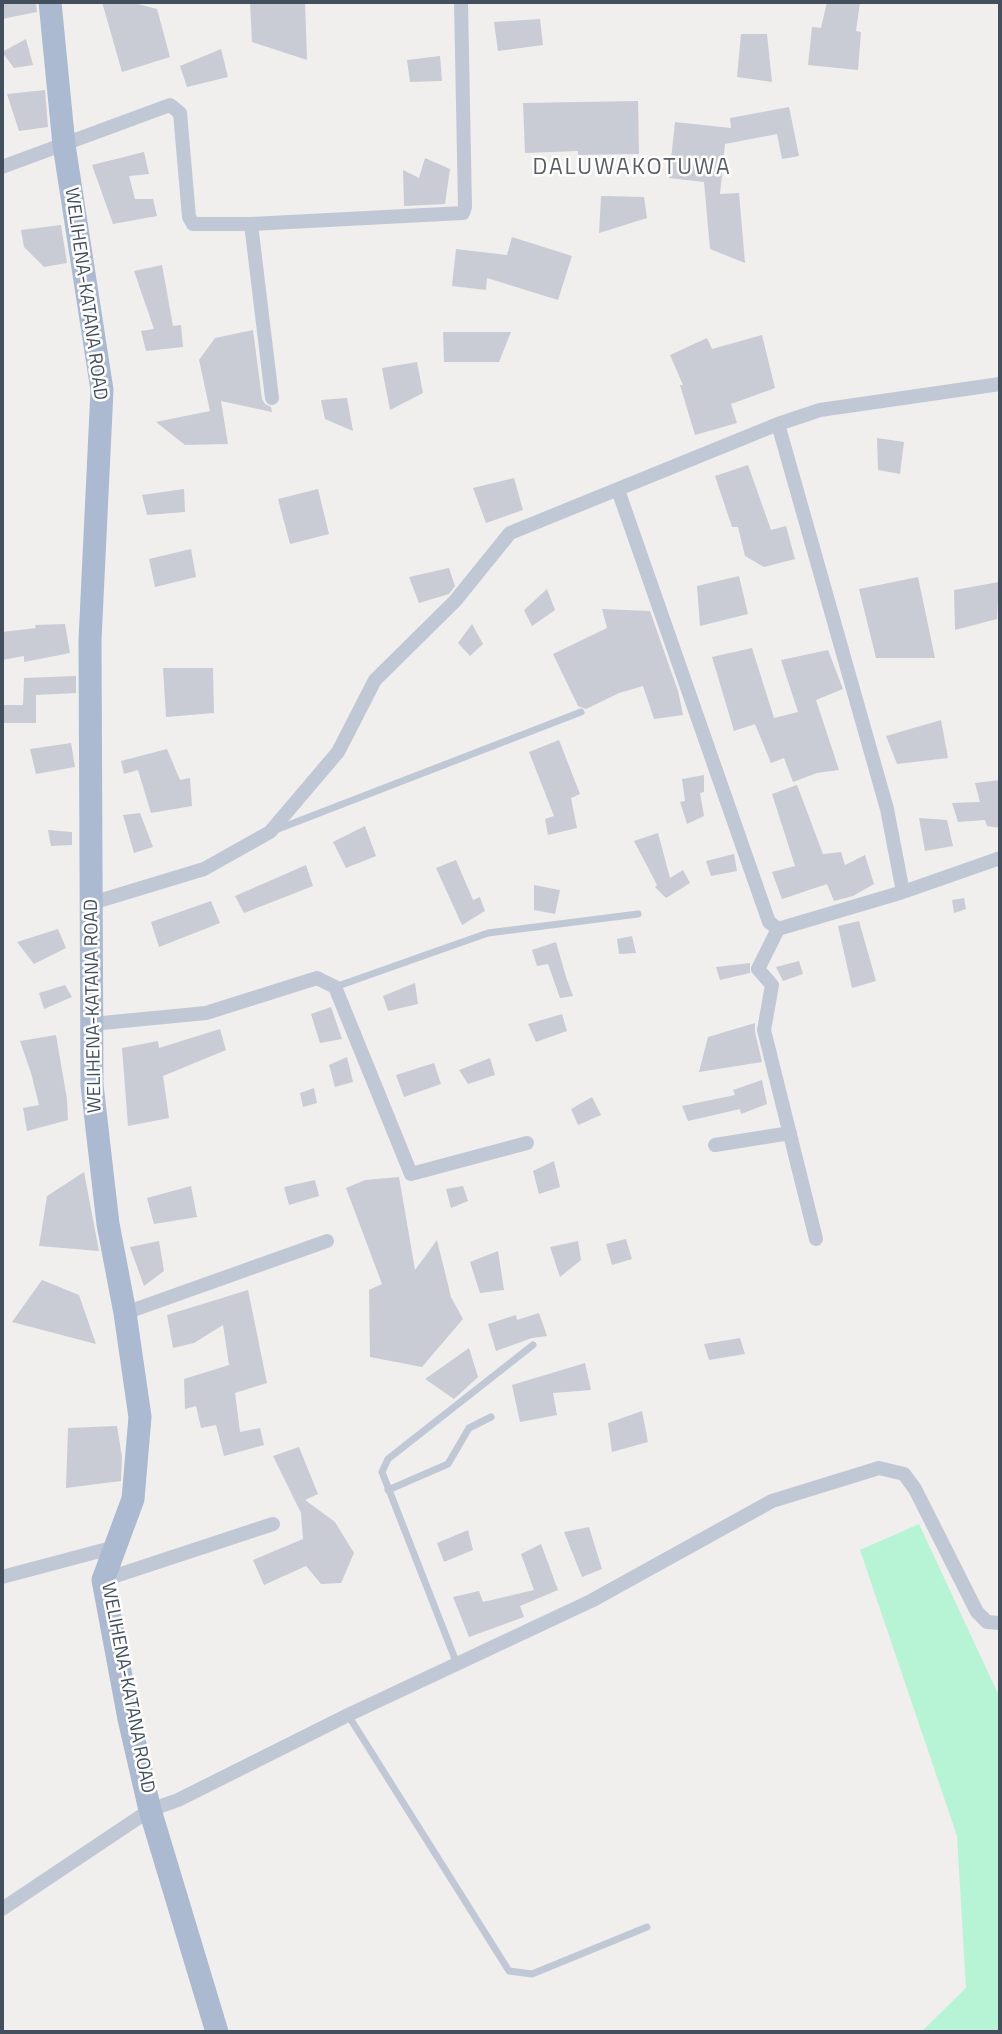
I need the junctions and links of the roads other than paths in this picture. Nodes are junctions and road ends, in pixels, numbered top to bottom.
1 (50, 2) edge
2 (461, 2) edge
3 (64, 145) junction
4 (2, 167) edge
5 (251, 224) junction
6 (1000, 384) edge
7 (272, 398) dead end
8 (778, 424) junction
9 (618, 491) junction
10 (581, 712) dead end
11 (270, 832) junction
12 (1000, 858) edge
13 (903, 892) junction
14 (92, 903) junction
15 (638, 915) dead end
16 (778, 929) junction
17 (335, 987) junction
18 (92, 1024) junction
19 (790, 1133) junction
20 (527, 1143) dead end
21 (715, 1145) dead end
22 (816, 1239) dead end
23 (327, 1241) dead end
24 (125, 1313) junction
25 (533, 1345) dead end
26 (491, 1417) dead end
27 (388, 1490) junction
28 (273, 1524) dead end
29 (115, 1548) junction
30 (2, 1577) edge
31 (103, 1580) junction
32 (1000, 1623) edge
33 (457, 1664) junction
34 (348, 1715) junction
35 (150, 1810) junction
36 (2, 1909) edge
37 (647, 1927) dead end
38 (217, 2032) edge

1 - 3 main road, WELIHENA-KATANA ROAD
2 - 5 street
3 - 4 street
3 - 5 street
3 - 14 main road, WELIHENA-KATANA ROAD
5 - 7 street
6 - 8 street
8 - 9 street
8 - 13 street
9 - 11 street
9 - 16 street
10 - 11 lane
11 - 14 street
12 - 13 street
13 - 16 street
14 - 18 main road, WELIHENA-KATANA ROAD
15 - 17 lane
16 - 19 street
17 - 18 street
17 - 20 street
18 - 24 main road, WELIHENA-KATANA ROAD
19 - 21 street
19 - 22 street
23 - 24 street
24 - 29 main road, WELIHENA-KATANA ROAD
25 - 27 lane
26 - 27 lane
27 - 33 lane
28 - 31 street
29 - 30 street
29 - 31 main road, WELIHENA-KATANA ROAD
31 - 35 main road, WELIHENA-KATANA ROAD
32 - 33 street
33 - 34 street
34 - 35 street
34 - 37 lane
35 - 36 street
35 - 38 main road, WELIHENA-KATANA ROAD

